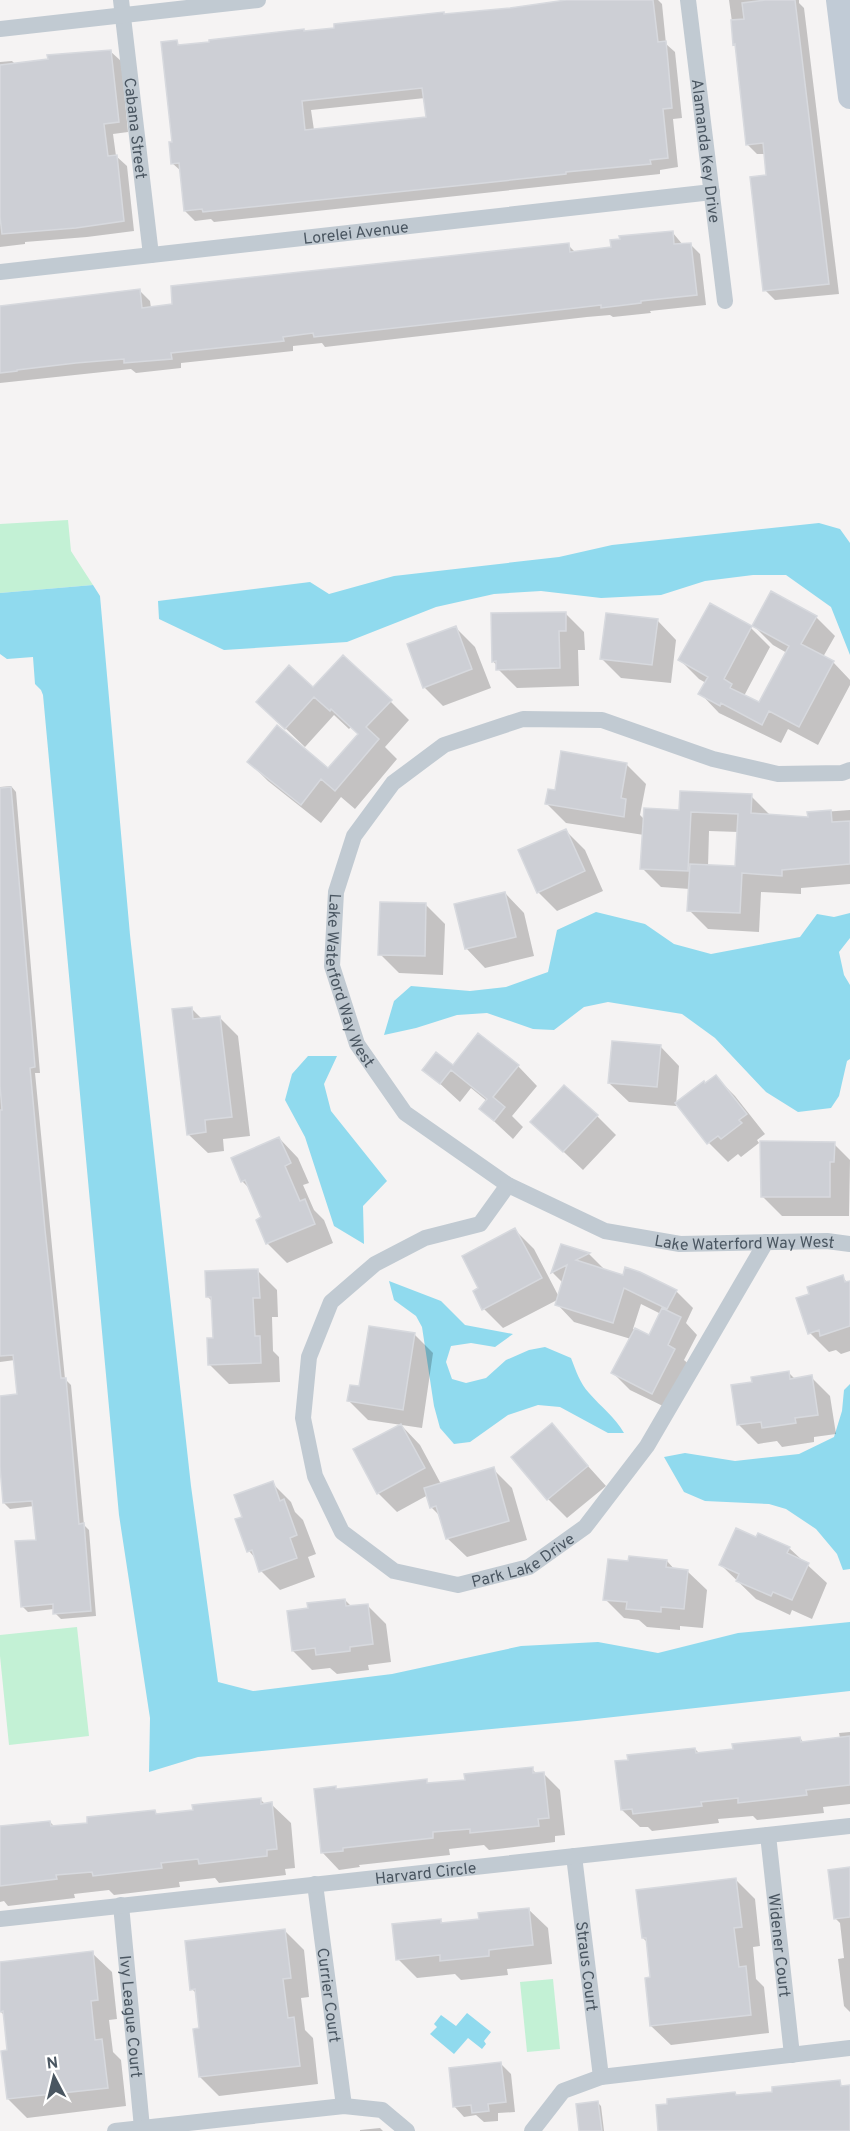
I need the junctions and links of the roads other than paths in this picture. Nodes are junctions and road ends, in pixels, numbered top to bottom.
1 (258, 0) edge
2 (688, 0) edge
3 (838, 0) edge
4 (122, 8) edge
5 (0, 29) edge
6 (850, 97) edge
7 (712, 192) junction
8 (151, 255) junction
9 (0, 272) edge
10 (725, 301) dead end
11 (850, 770) edge
12 (508, 1185) junction
13 (766, 1242) junction
14 (850, 1244) edge
15 (850, 1826) edge
16 (768, 1835) junction
17 (574, 1856) junction
18 (315, 1884) junction
19 (121, 1905) junction
20 (0, 1919) edge
21 (850, 2048) edge
22 (792, 2055) junction
23 (600, 2077) junction
24 (344, 2106) junction
25 (142, 2128) junction
26 (115, 2131) edge
27 (408, 2131) edge
28 (532, 2131) edge

1 - 4 street
2 - 7 street, Alamanda Key Drive
3 - 6 street
4 - 5 street
4 - 8 street, Cabana Street
7 - 8 street, Lorelei Avenue
7 - 10 street, Alamanda Key Drive
8 - 9 street, Lorelei Avenue
11 - 12 street, Lake Waterford Way West
12 - 13 street, Lake Waterford Way West
12 - 13 street, Park Lake Drive
13 - 14 street, Lake Waterford Way West
15 - 16 street, Harvard Circle
16 - 17 street, Harvard Circle
16 - 22 street, Widener Court
17 - 18 street, Harvard Circle
17 - 23 street, Straus Court
18 - 19 street, Harvard Circle
18 - 24 street, Currier Court
19 - 20 street, Harvard Circle
19 - 25 street, Ivy League Court
21 - 22 street
22 - 23 street
23 - 28 street
24 - 25 street
24 - 27 street
25 - 26 street

